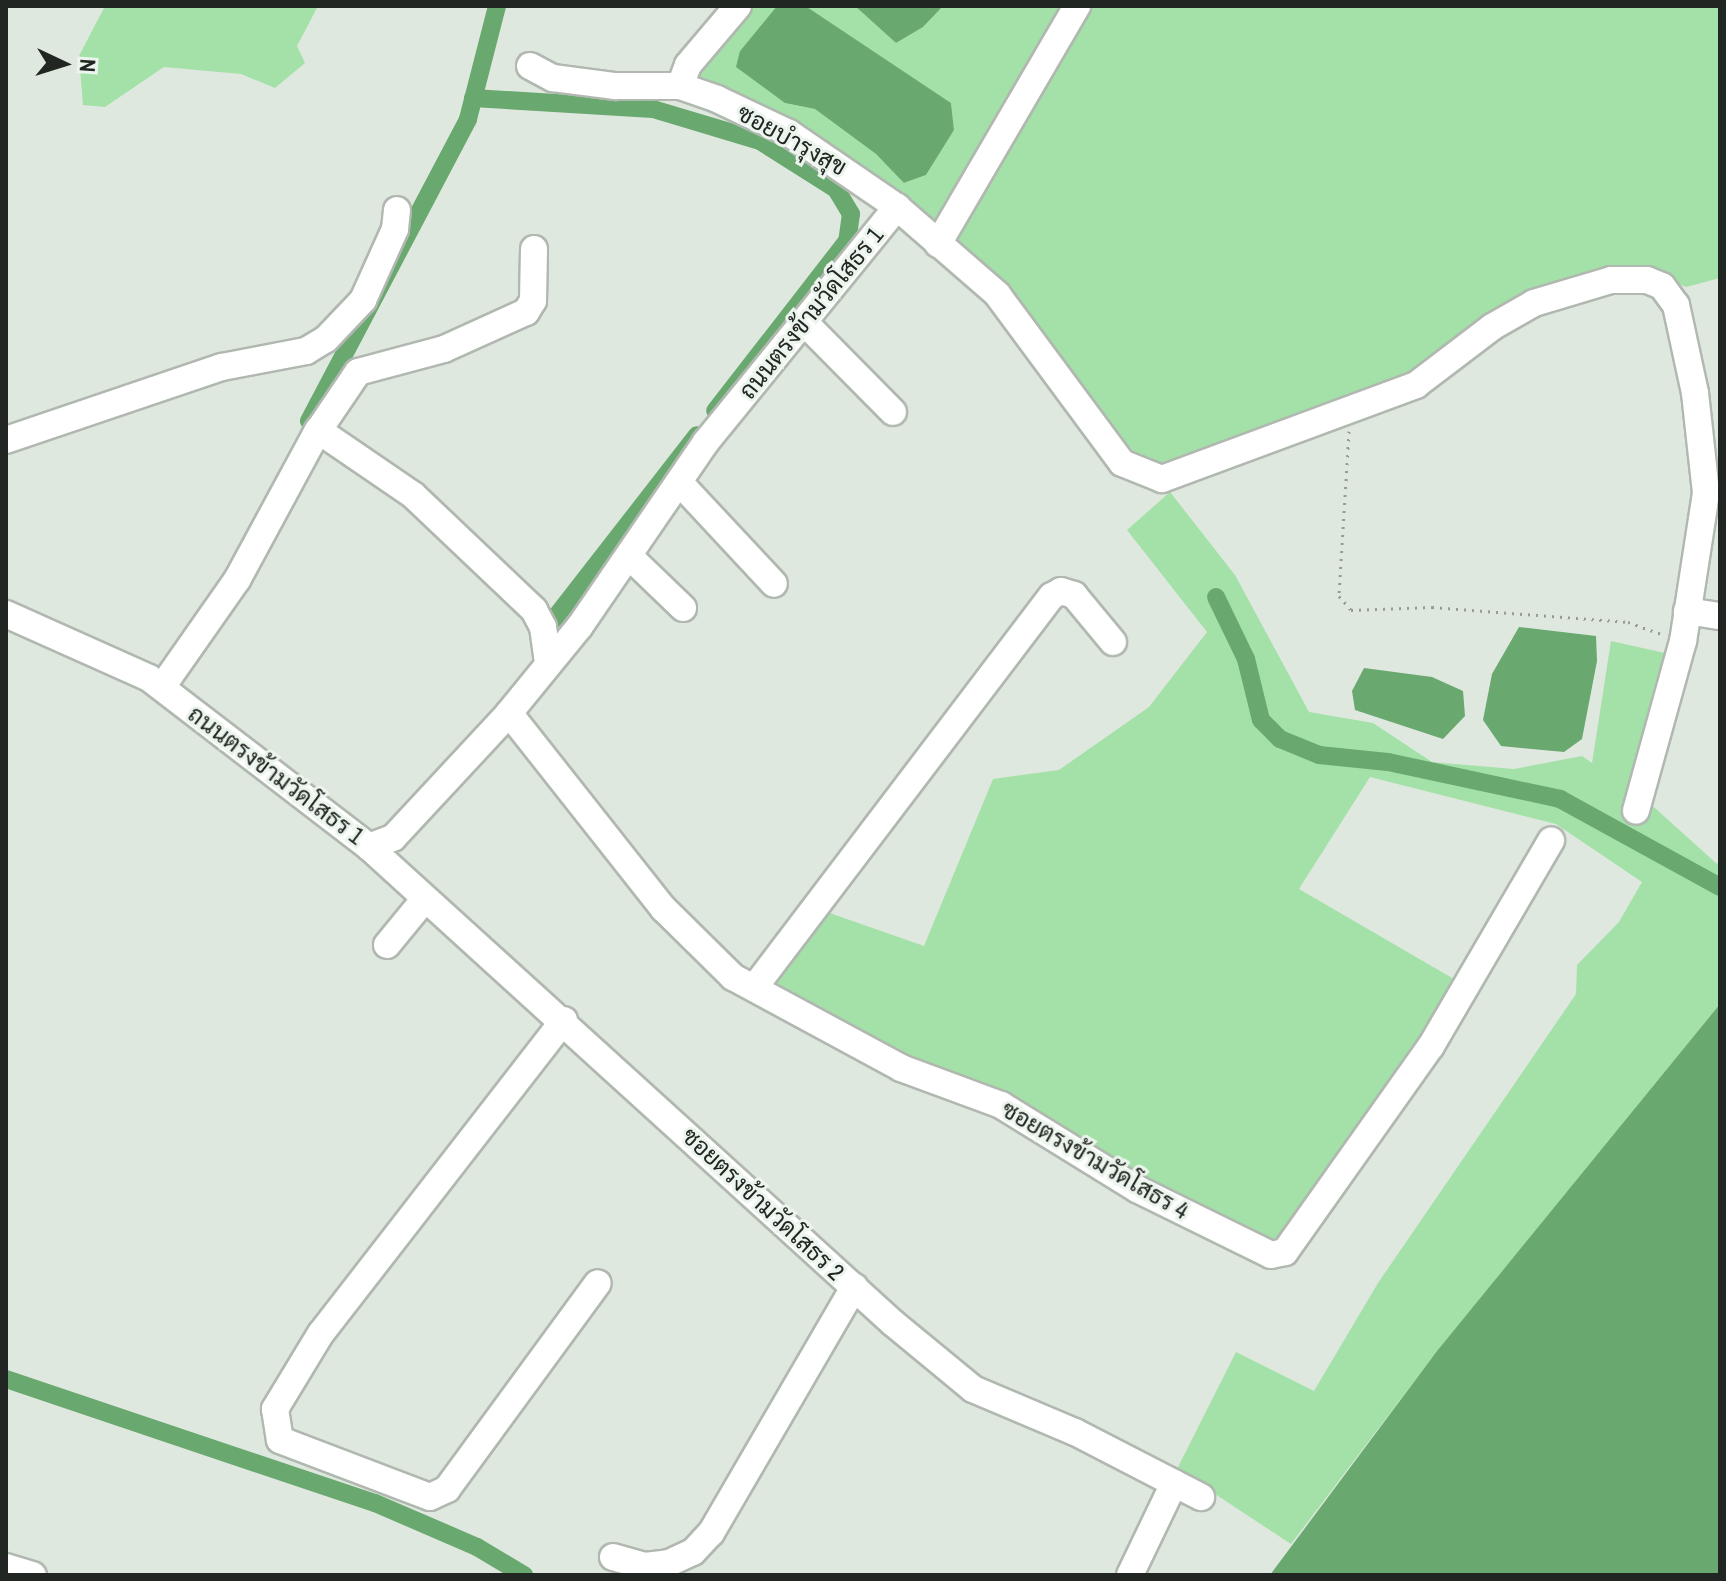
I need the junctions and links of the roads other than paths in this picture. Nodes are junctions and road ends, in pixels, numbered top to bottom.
1 (738, 6) edge
2 (1077, 6) edge
3 (530, 66) dead end
4 (680, 86) junction
5 (897, 207) junction
6 (397, 210) dead end
7 (938, 244) junction
8 (534, 249) dead end
9 (805, 323) junction
10 (1708, 408) edge
11 (893, 412) dead end
12 (318, 430) junction
13 (6, 440) edge
14 (1710, 447) edge
15 (679, 482) junction
16 (629, 556) junction
17 (774, 584) dead end
18 (683, 608) dead end
19 (1687, 611) junction
20 (6, 614) edge
21 (1720, 616) edge
22 (1113, 642) dead end
23 (548, 664) junction
24 (162, 687) junction
25 (509, 713) junction
26 (1636, 811) dead end
27 (1551, 841) dead end
28 (369, 847) junction
29 (423, 901) junction
30 (387, 945) dead end
31 (754, 988) junction
32 (564, 1020) junction
33 (598, 1283) dead end
34 (854, 1287) junction
35 (1174, 1483) junction
36 (1201, 1497) dead end
37 (613, 1557) dead end
38 (6, 1567) edge
39 (33, 1575) edge
40 (1130, 1575) edge

1 - 4 street
2 - 7 street
3 - 4 street, ซอยบำรุงสุข
4 - 5 street, ซอยบำรุงสุข
5 - 7 street, ถนนตรงข้ามวัดโสธร 1
5 - 9 street, ถนนตรงข้ามวัดโสธร 1
6 - 13 street
7 - 10 street, ถนนตรงข้ามวัดโสธร 1
8 - 12 street
9 - 11 street
9 - 15 street, ถนนตรงข้ามวัดโสธร 1
10 - 14 street, ถนนตรงข้ามวัดโสธร 1
12 - 23 street
12 - 24 street
14 - 19 street, ถนนตรงข้ามวัดโสธร 1
15 - 16 street, ถนนตรงข้ามวัดโสธร 1
15 - 17 street
16 - 18 street
16 - 23 street, ถนนตรงข้ามวัดโสธร 1
19 - 21 street
19 - 26 street, ถนนตรงข้ามวัดโสธร 1
20 - 24 street, ถนนตรงข้ามวัดโสธร 1
22 - 31 street
23 - 25 street, ถนนตรงข้ามวัดโสธร 1
24 - 28 street, ถนนตรงข้ามวัดโสธร 1
25 - 28 street, ถนนตรงข้ามวัดโสธร 1
25 - 31 street, ซอยตรงข้ามวัดโสธร 4
27 - 31 street, ซอยตรงข้ามวัดโสธร 4
28 - 29 street, ซอยตรงข้ามวัดโสธร 2
29 - 30 street
29 - 32 street, ซอยตรงข้ามวัดโสธร 2
32 - 33 street
32 - 34 street, ซอยตรงข้ามวัดโสธร 2
34 - 35 street, ซอยตรงข้ามวัดโสธร 2
34 - 37 street
35 - 36 street, ซอยตรงข้ามวัดโสธร 2
35 - 40 street
38 - 39 street

